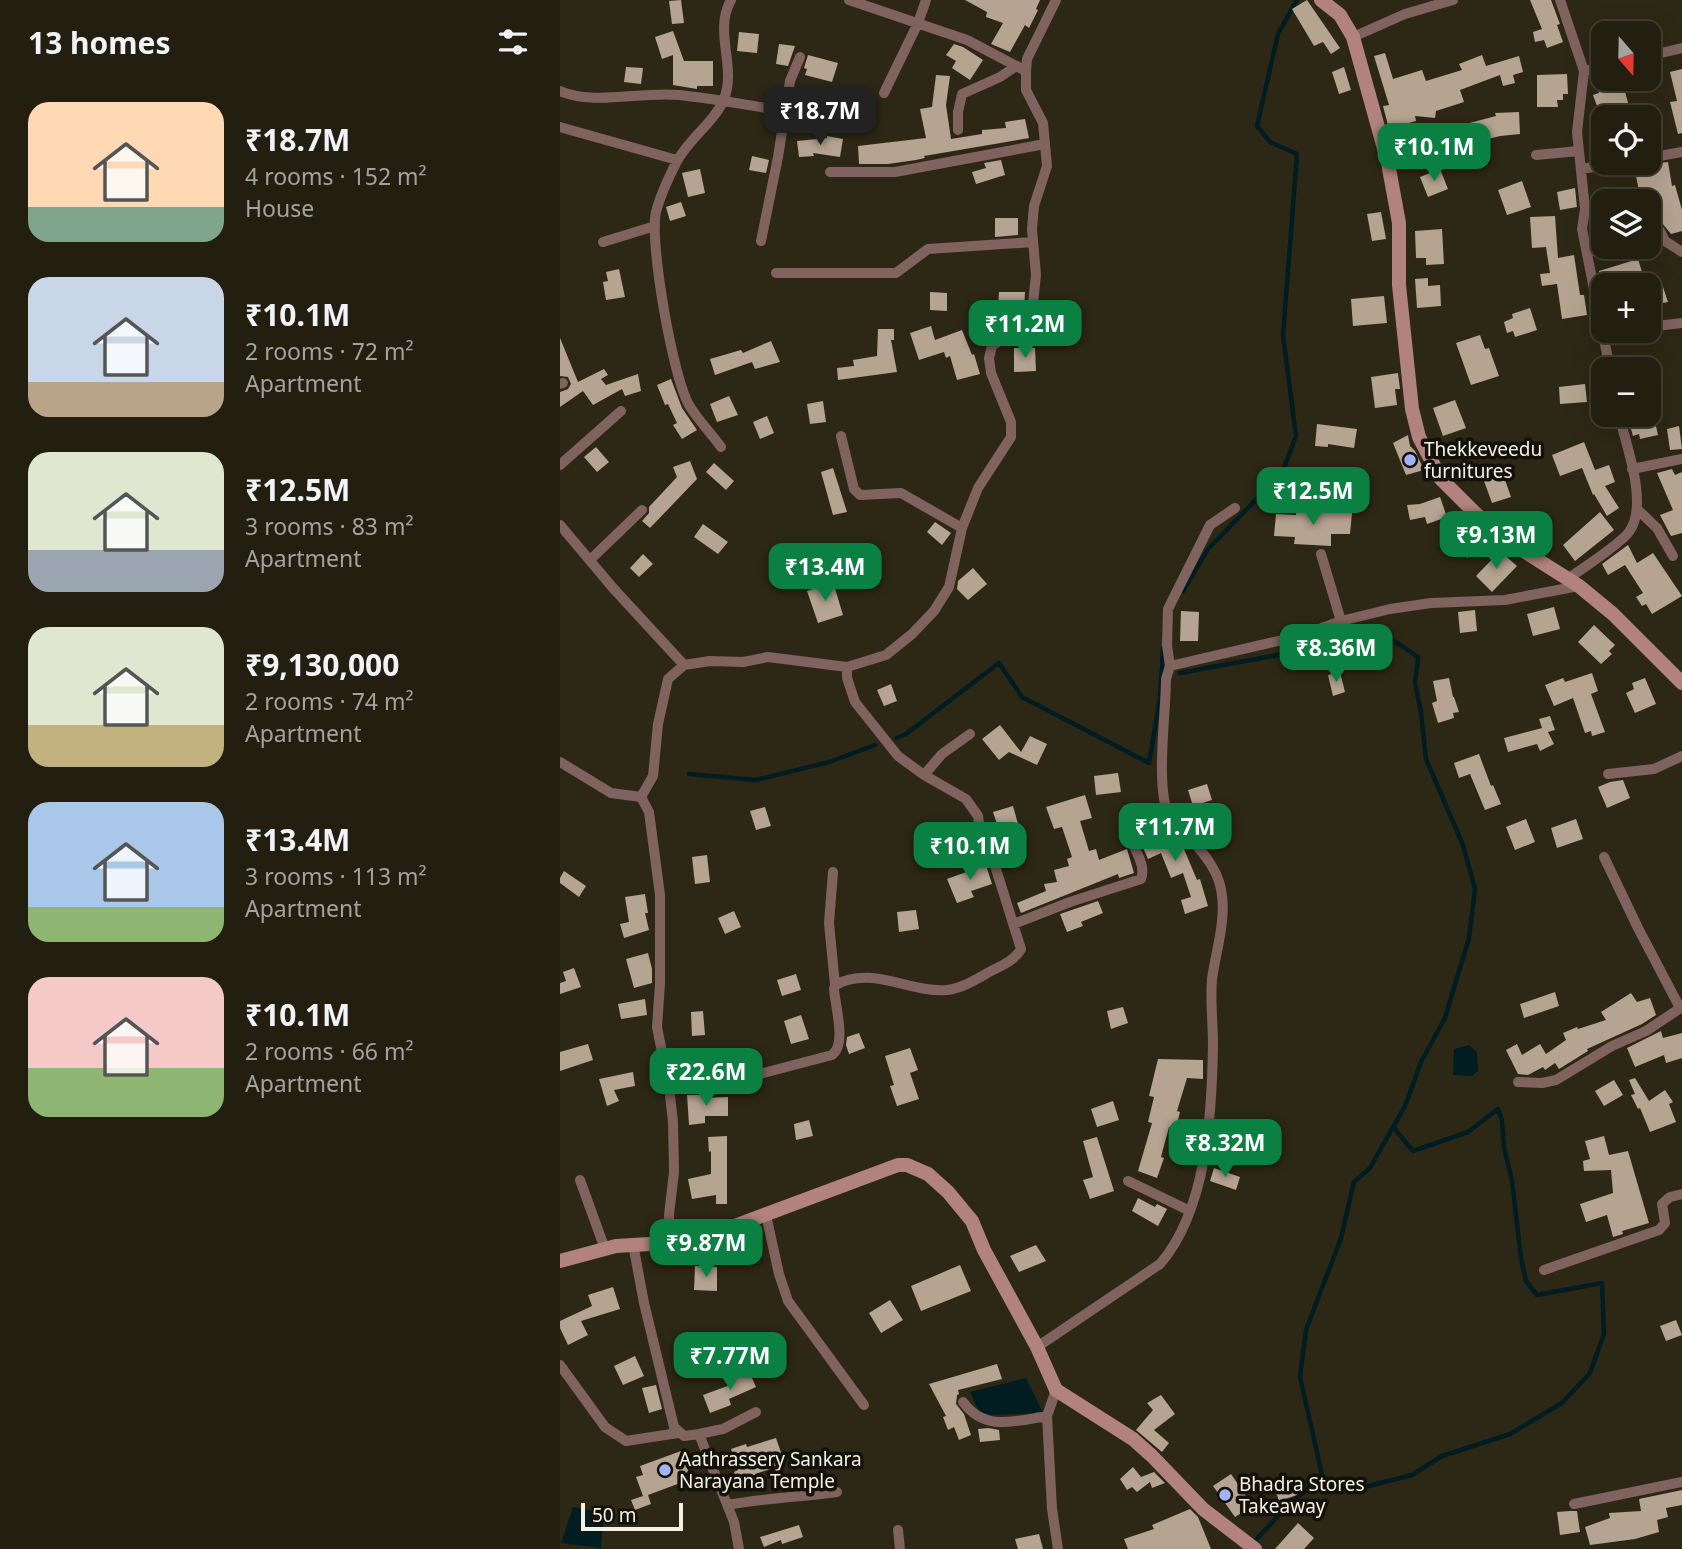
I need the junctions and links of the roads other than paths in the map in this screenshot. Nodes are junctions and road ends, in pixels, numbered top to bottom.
1 (731, 0) edge
2 (849, 0) edge
3 (926, 0) edge
4 (1056, 0) edge
5 (1321, 0) edge
6 (1453, 0) edge
7 (1560, 0) edge
8 (918, 23) junction
9 (1353, 37) junction
10 (1682, 48) edge
11 (1661, 54) edge
12 (800, 57) dead end
13 (1021, 68) junction
14 (1591, 70) edge
15 (1584, 71) junction
16 (560, 91) edge
17 (884, 93) dead end
18 (723, 101) junction
19 (791, 112) junction
20 (560, 127) edge
21 (958, 130) dead end
22 (1045, 144) junction
23 (1463, 150) dead end
24 (1579, 151) junction
25 (1682, 152) edge
26 (1536, 155) dead end
27 (1661, 156) edge
28 (677, 160) junction
29 (1388, 163) junction
30 (1591, 167) edge
31 (1581, 169) junction
32 (830, 172) dead end
33 (655, 226) junction
34 (1661, 233) edge
35 (761, 241) dead end
36 (603, 242) dead end
37 (1033, 242) junction
38 (1591, 252) edge
39 (1682, 252) edge
40 (1587, 253) junction
41 (776, 273) dead end
42 (1591, 273) edge
43 (1682, 323) edge
44 (1661, 325) edge
45 (621, 411) dead end
46 (1622, 427) edge
47 (841, 436) dead end
48 (721, 447) dead end
49 (1682, 459) edge
50 (560, 465) edge
51 (1632, 469) junction
52 (1235, 508) dead end
53 (1637, 509) junction
54 (642, 510) dead end
55 (560, 525) edge
56 (962, 528) junction
57 (1321, 554) dead end
58 (1673, 556) dead end
59 (590, 560) junction
60 (1574, 583) junction
61 (1341, 621) junction
62 (684, 665) junction
63 (1170, 666) junction
64 (847, 667) junction
65 (1682, 683) edge
66 (970, 734) dead end
67 (1682, 756) edge
68 (560, 762) edge
69 (1608, 774) dead end
70 (924, 775) junction
71 (641, 797) junction
72 (1165, 809) junction
73 (1604, 857) dead end
74 (833, 872) dead end
75 (1014, 924) junction
76 (835, 985) junction
77 (1681, 1008) edge
78 (1518, 1082) dead end
79 (669, 1087) junction
80 (580, 1180) dead end
81 (1128, 1181) dead end
82 (1682, 1194) edge
83 (1190, 1211) junction
84 (766, 1216) junction
85 (670, 1242) junction
86 (633, 1244) junction
87 (604, 1249) junction
88 (560, 1261) edge
89 (1544, 1270) dead end
90 (1037, 1347) junction
91 (560, 1365) edge
92 (1056, 1390) junction
93 (963, 1402) dead end
94 (864, 1405) dead end
95 (756, 1412) dead end
96 (1047, 1416) junction
97 (678, 1433) junction
98 (699, 1434) junction
99 (1682, 1482) edge
100 (837, 1492) dead end
101 (1574, 1504) dead end
102 (728, 1505) junction
103 (898, 1530) dead end
104 (739, 1549) edge
105 (900, 1549) edge
106 (1058, 1549) edge
107 (1255, 1549) edge

1 - 18 street
2 - 8 street
3 - 8 street
4 - 13 street
5 - 9 main road
6 - 9 street
7 - 15 street
8 - 13 street
8 - 17 street
9 - 29 main road
10 - 11 street
12 - 19 street
13 - 21 street
13 - 22 street
14 - 15 street
15 - 24 street
16 - 18 street
18 - 19 street
18 - 28 street
19 - 35 street
20 - 28 street
22 - 32 street
22 - 37 street
23 - 29 street
24 - 26 street
24 - 31 street
25 - 27 street
28 - 33 street
29 - 60 main road
30 - 31 street
31 - 40 street
33 - 36 street
33 - 48 street
34 - 39 street
37 - 41 street
37 - 56 street
38 - 40 street
40 - 42 street
43 - 44 street
45 - 50 street
46 - 51 street
47 - 56 street
49 - 51 street
51 - 53 street
52 - 63 street
53 - 58 street
53 - 60 street
54 - 59 street
55 - 59 street
56 - 64 street
57 - 61 street
59 - 62 street
60 - 61 street
60 - 65 main road
61 - 63 street
62 - 64 street
62 - 71 street
63 - 72 street
64 - 70 street
66 - 70 street
67 - 69 street
68 - 71 street
70 - 75 street
71 - 79 street
72 - 75 street
72 - 83 street
73 - 77 street
74 - 76 street
75 - 76 street
76 - 79 street
77 - 78 street
79 - 85 street
80 - 87 street
81 - 83 street
82 - 89 street
83 - 90 street
84 - 85 main road
84 - 90 main road
84 - 94 street
85 - 86 main road
86 - 87 main road
86 - 97 street
87 - 88 main road
90 - 92 main road
91 - 97 street
92 - 96 street
92 - 107 main road
93 - 96 street
95 - 98 street
96 - 106 street
97 - 98 street
98 - 102 street
99 - 101 street
100 - 102 street
102 - 104 street
103 - 105 street

